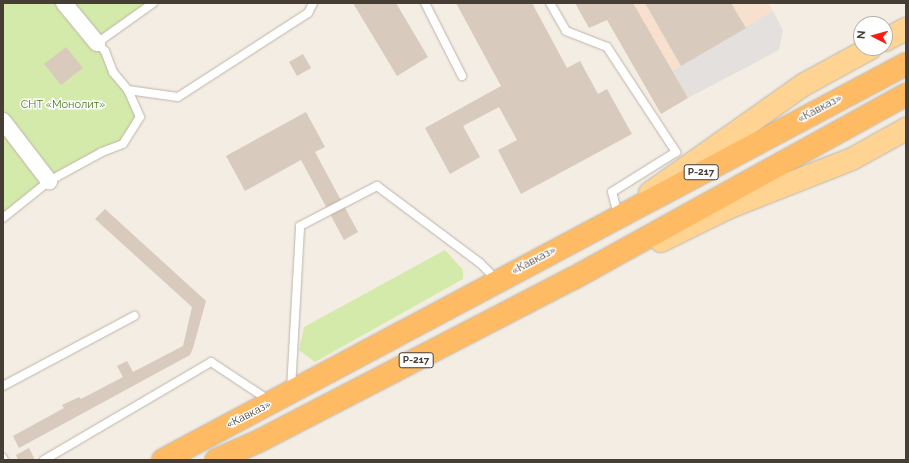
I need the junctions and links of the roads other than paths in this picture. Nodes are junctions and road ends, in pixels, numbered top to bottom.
1 (64, 3) edge
2 (153, 3) edge
3 (313, 3) edge
4 (425, 3) edge
5 (550, 3) edge
6 (906, 29) edge
7 (893, 36) edge
8 (96, 43) junction
9 (856, 56) edge
10 (906, 64) edge
11 (462, 76) dead end
12 (128, 90) junction
13 (906, 95) edge
14 (3, 121) edge
15 (906, 129) edge
16 (49, 181) junction
17 (618, 216) junction
18 (3, 218) edge
19 (572, 279) junction
20 (498, 280) junction
21 (134, 316) dead end
22 (3, 386) edge
23 (282, 398) junction
24 (44, 460) edge
25 (163, 460) edge
26 (216, 460) edge

1 - 8 street
2 - 8 lane
3 - 12 lane
4 - 11 lane
5 - 17 lane
6 - 7 main road
8 - 12 lane
9 - 17 main road
10 - 17 highway, «Кавказ» / Р-217
12 - 16 lane
13 - 19 highway, Р-217
14 - 16 street
15 - 19 main road
16 - 18 lane
17 - 20 highway, «Кавказ» / Р-217
19 - 26 highway, Р-217
20 - 23 highway, «Кавказ» / Р-217
20 - 23 lane
21 - 22 lane
23 - 24 lane
23 - 25 highway, «Кавказ» / Р-217

